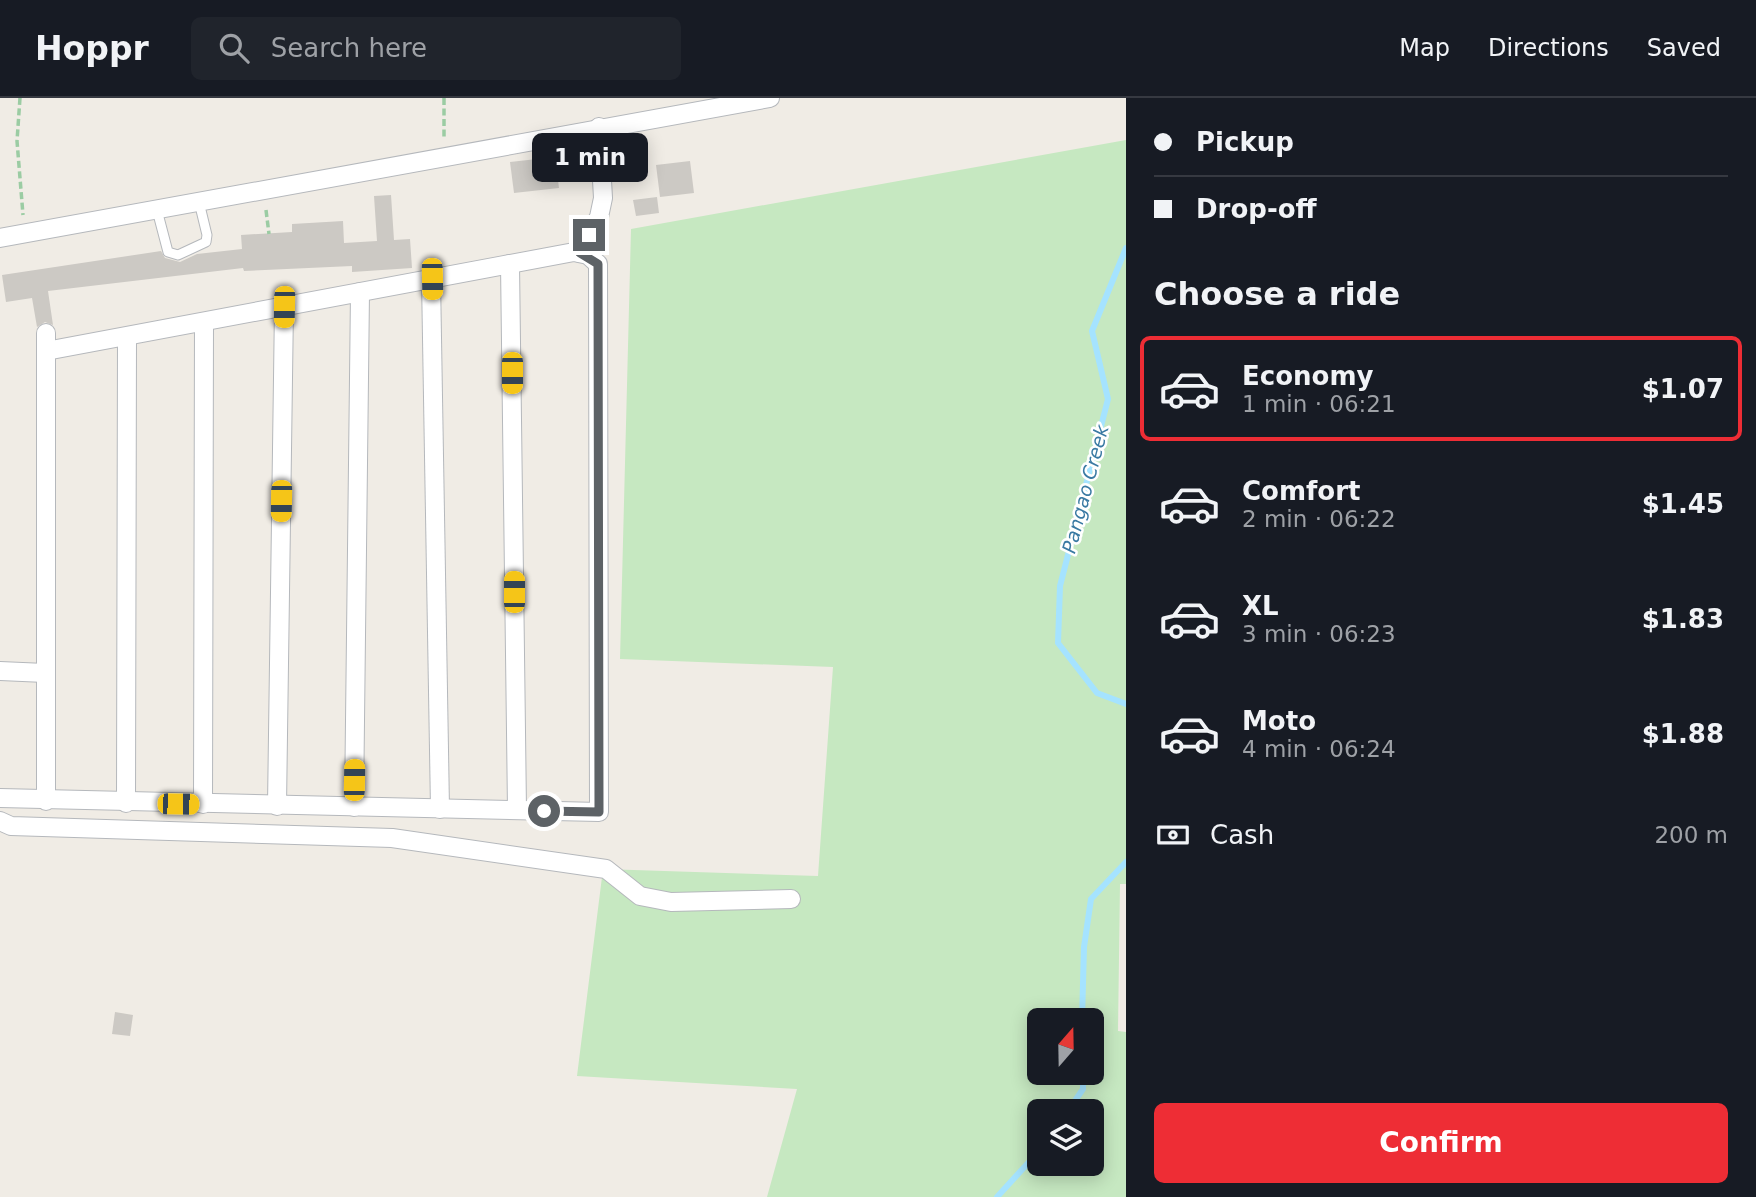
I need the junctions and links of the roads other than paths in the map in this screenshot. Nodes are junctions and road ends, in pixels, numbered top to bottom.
1 (770, 98) edge
2 (599, 127) junction
3 (199, 202) junction
4 (157, 210) junction
5 (0, 238) edge
6 (580, 253) junction
7 (510, 264) junction
8 (432, 279) junction
9 (360, 292) junction
10 (284, 307) junction
11 (204, 322) junction
12 (127, 337) junction
13 (0, 671) edge
14 (45, 673) junction
15 (0, 798) edge
16 (46, 801) junction
17 (126, 803) junction
18 (203, 804) junction
19 (277, 806) junction
20 (354, 807) junction
21 (440, 809) junction
22 (517, 810) junction
23 (0, 821) edge
24 (791, 899) dead end

1 - 2 street
2 - 3 street
2 - 6 street
3 - 4 street
3 - 4 lane
4 - 5 street
6 - 7 street
6 - 22 street
7 - 8 street
7 - 22 street
8 - 9 street
8 - 21 street
9 - 10 street
9 - 20 street
10 - 11 street
10 - 19 street
11 - 12 street
11 - 18 street
12 - 14 street
12 - 17 street
13 - 14 street
14 - 16 street
15 - 16 street
16 - 17 street
17 - 18 street
18 - 19 street
19 - 20 street
20 - 21 street
21 - 22 street
23 - 24 street

